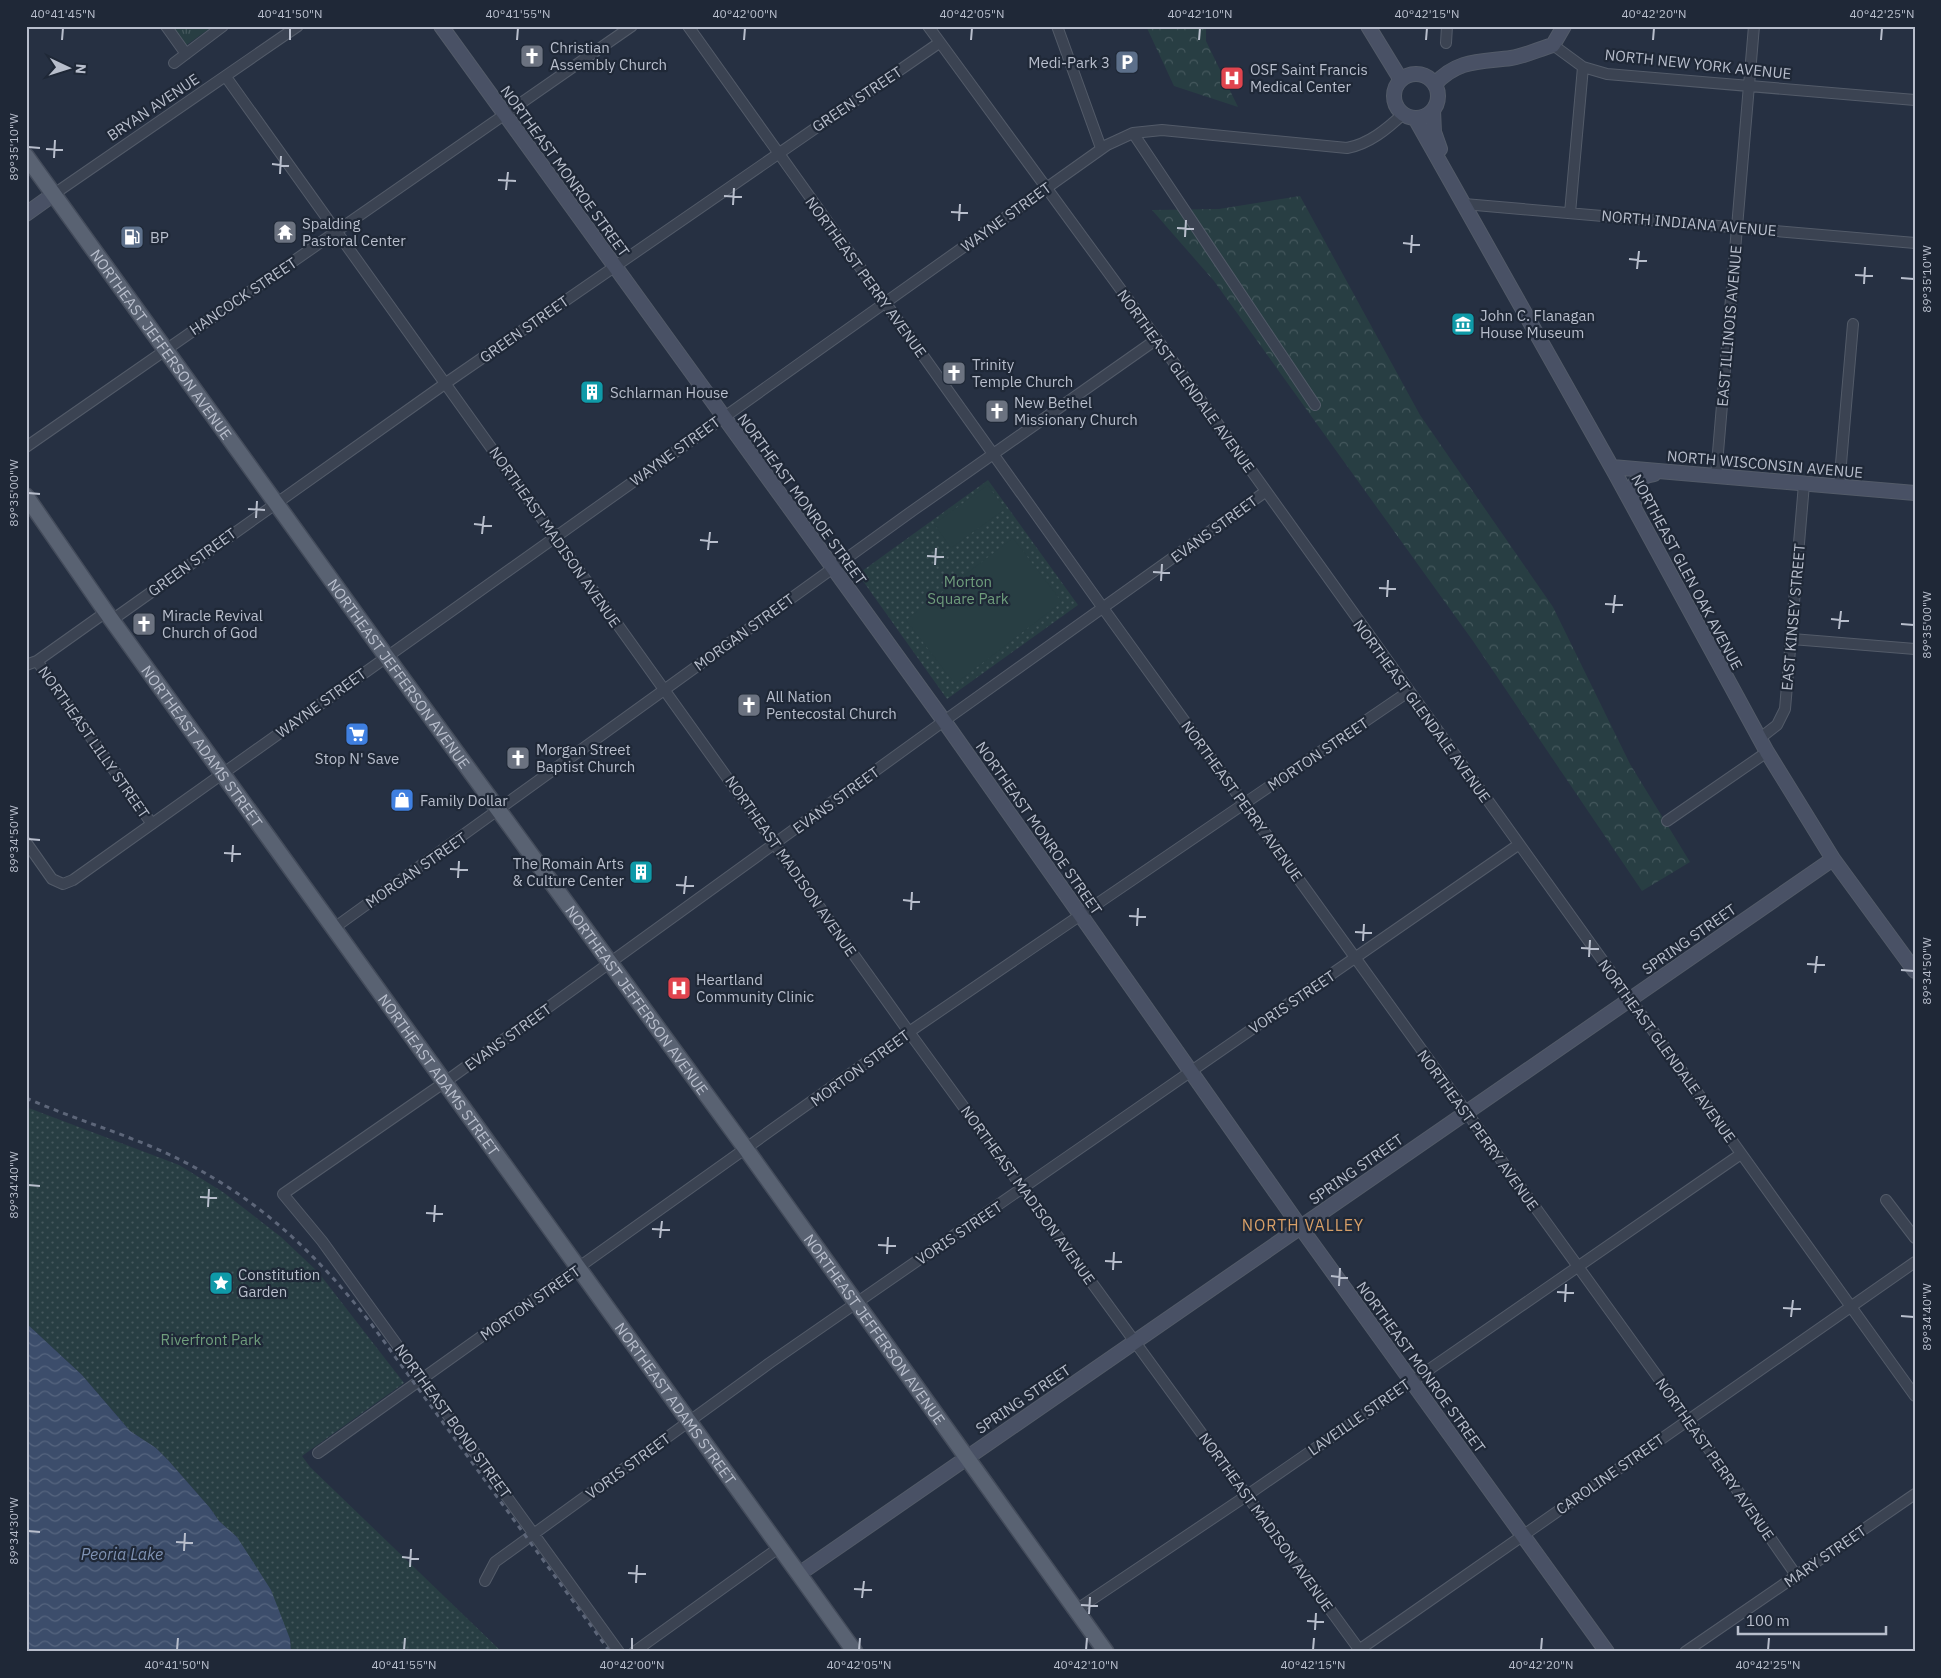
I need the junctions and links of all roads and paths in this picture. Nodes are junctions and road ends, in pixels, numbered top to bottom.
1 (166, 26) edge
2 (298, 26) edge
3 (441, 26) edge
4 (632, 26) edge
5 (688, 26) edge
6 (928, 26) edge
7 (1057, 26) edge
8 (1368, 26) edge
9 (1447, 26) edge
10 (1564, 26) edge
11 (1754, 26) edge
12 (217, 28) edge
13 (939, 43) junction
14 (1446, 43) dead end
15 (1553, 45) junction
16 (186, 54) junction
17 (174, 63) dead end
18 (1583, 67) junction
19 (226, 77) junction
20 (1401, 80) junction
21 (1435, 84) junction
22 (1749, 87) junction
23 (1915, 100) edge
24 (1433, 110) junction
25 (505, 115) junction
26 (1409, 116) junction
27 (1134, 134) junction
28 (1101, 148) junction
29 (778, 153) junction
30 (26, 156) edge
31 (1449, 176) junction
32 (1046, 189) junction
33 (54, 194) junction
34 (1464, 204) junction
35 (1570, 213) junction
36 (26, 214) edge
37 (1737, 228) junction
38 (336, 232) junction
39 (1915, 242) edge
40 (614, 267) junction
41 (885, 304) junction
42 (1852, 324) dead end
43 (1157, 339) junction
44 (166, 348) junction
45 (446, 383) junction
46 (1315, 405) dead end
47 (722, 418) junction
48 (26, 447) edge
49 (993, 453) junction
50 (1612, 467) junction
51 (1680, 473) junction
52 (1716, 476) junction
53 (1804, 484) junction
54 (1839, 487) junction
55 (1265, 492) junction
56 (1915, 493) edge
57 (26, 496) edge
58 (276, 502) junction
59 (1638, 514) junction
60 (555, 537) junction
61 (833, 568) junction
62 (1103, 608) junction
63 (109, 616) junction
64 (1792, 639) junction
65 (1915, 649) edge
66 (386, 656) junction
67 (37, 661) junction
68 (26, 666) edge
69 (665, 690) junction
70 (1408, 692) junction
71 (944, 721) junction
72 (1759, 739) junction
73 (1767, 752) junction
74 (223, 774) junction
75 (1246, 804) junction
76 (500, 810) junction
77 (1667, 821) dead end
78 (152, 824) junction
79 (26, 842) edge
80 (776, 844) junction
81 (1518, 845) junction
82 (1833, 859) junction
83 (1080, 914) junction
84 (334, 928) junction
85 (1355, 959) junction
86 (610, 962) junction
87 (1915, 972) edge
88 (1630, 999) junction
89 (909, 1032) junction
90 (1190, 1071) junction
91 (445, 1082) junction
92 (1466, 1112) junction
93 (746, 1150) junction
94 (1741, 1154) junction
95 (1023, 1189) junction
96 (283, 1194) joint
97 (1886, 1200) dead end
98 (1301, 1228) junction
99 (1915, 1238) edge
100 (1915, 1262) edge
101 (1577, 1267) junction
102 (579, 1269) junction
103 (857, 1304) junction
104 (1851, 1308) junction
105 (1135, 1342) junction
106 (423, 1380) junction
107 (1410, 1381) junction
108 (1915, 1396) edge
109 (1688, 1419) junction
110 (689, 1421) junction
111 (318, 1453) dead end
112 (967, 1457) junction
113 (1915, 1494) edge
114 (1246, 1496) junction
115 (535, 1534) junction
116 (1522, 1535) junction
117 (780, 1547) junction
118 (799, 1574) junction
119 (1796, 1575) junction
120 (485, 1581) dead end
121 (1076, 1610) junction
122 (1359, 1651) edge
123 (619, 1652) edge
124 (634, 1652) edge
125 (855, 1652) edge
126 (1106, 1652) edge
127 (1606, 1652) edge
128 (1685, 1652) edge

1 - 16 street
2 - 19 street, BRYAN AVENUE
3 - 25 street, NORTHEAST MONROE STREET
4 - 25 street, HANCOCK STREET
5 - 29 street, NORTHEAST PERRY AVENUE
6 - 13 street, NORTHEAST GLENDALE AVENUE
7 - 28 street
8 - 20 street
9 - 14 street
10 - 15 street
11 - 22 street, EAST ILLINOIS AVENUE
12 - 16 street
13 - 29 street, GREEN STREET
13 - 32 street, NORTHEAST GLENDALE AVENUE
15 - 18 street, NORTH NEW YORK AVENUE
15 - 21 street
16 - 17 street
18 - 22 street, NORTH NEW YORK AVENUE
18 - 35 street
19 - 33 street, BRYAN AVENUE
19 - 38 street, NORTHEAST MADISON AVENUE
20 - 21 street
20 - 26 street
21 - 24 street
22 - 23 street, NORTH NEW YORK AVENUE
22 - 37 street, EAST ILLINOIS AVENUE
24 - 26 street
24 - 31 street, NORTHEAST GLEN OAK AVENUE
25 - 38 street, HANCOCK STREET
25 - 40 street, NORTHEAST MONROE STREET
26 - 27 street, WAYNE STREET
26 - 31 street, NORTHEAST GLEN OAK AVENUE
27 - 28 street, WAYNE STREET
27 - 46 street
28 - 32 street, WAYNE STREET
29 - 40 street, GREEN STREET
29 - 41 street, NORTHEAST PERRY AVENUE
30 - 33 main road, NORTHEAST JEFFERSON AVENUE
31 - 34 street, NORTHEAST GLEN OAK AVENUE
32 - 41 street, WAYNE STREET
32 - 43 street, NORTHEAST GLENDALE AVENUE
33 - 36 street, BRYAN AVENUE
33 - 44 main road, NORTHEAST JEFFERSON AVENUE
34 - 35 street, NORTH INDIANA AVENUE
34 - 50 street, NORTHEAST GLEN OAK AVENUE
35 - 37 street, NORTH INDIANA AVENUE
37 - 39 street, NORTH INDIANA AVENUE
37 - 52 street, EAST ILLINOIS AVENUE
38 - 44 street, HANCOCK STREET
38 - 45 street, NORTHEAST MADISON AVENUE
40 - 45 street, GREEN STREET
40 - 47 street, NORTHEAST MONROE STREET
41 - 47 street, WAYNE STREET
41 - 49 street, NORTHEAST PERRY AVENUE
42 - 54 street
43 - 49 street, MORGAN STREET
43 - 55 street, NORTHEAST GLENDALE AVENUE
44 - 48 street, HANCOCK STREET
44 - 58 main road, NORTHEAST JEFFERSON AVENUE
45 - 58 street, GREEN STREET
45 - 60 street, NORTHEAST MADISON AVENUE
47 - 60 street, WAYNE STREET
47 - 61 street, NORTHEAST MONROE STREET
49 - 61 street, MORGAN STREET
49 - 62 street, NORTHEAST PERRY AVENUE
50 - 51 street, NORTH WISCONSIN AVENUE
50 - 59 street, NORTHEAST GLEN OAK AVENUE
51 - 52 street, NORTH WISCONSIN AVENUE
51 - 59 street
52 - 53 street, NORTH WISCONSIN AVENUE
53 - 54 street, NORTH WISCONSIN AVENUE
53 - 64 street, EAST KINSEY STREET
54 - 56 street, NORTH WISCONSIN AVENUE
55 - 62 street, EVANS STREET
55 - 70 street, NORTHEAST GLENDALE AVENUE
57 - 63 main road, NORTHEAST ADAMS STREET
58 - 63 street, GREEN STREET
58 - 66 main road, NORTHEAST JEFFERSON AVENUE
59 - 72 street, NORTHEAST GLEN OAK AVENUE
60 - 66 street, WAYNE STREET
60 - 69 street, NORTHEAST MADISON AVENUE
61 - 69 street, MORGAN STREET
61 - 71 street, NORTHEAST MONROE STREET
62 - 71 street, EVANS STREET
62 - 75 street, NORTHEAST PERRY AVENUE
63 - 67 street, GREEN STREET
63 - 74 main road, NORTHEAST ADAMS STREET
64 - 65 street
64 - 72 street, EAST KINSEY STREET
66 - 74 street, WAYNE STREET
66 - 76 main road, NORTHEAST JEFFERSON AVENUE
67 - 68 street, GREEN STREET
67 - 78 street, NORTHEAST LILLY STREET
69 - 76 street, MORGAN STREET
69 - 80 street, NORTHEAST MADISON AVENUE
70 - 75 street, MORTON STREET
70 - 81 street, NORTHEAST GLENDALE AVENUE
71 - 80 street, EVANS STREET
71 - 83 street, NORTHEAST MONROE STREET
72 - 73 street, NORTHEAST GLEN OAK AVENUE
73 - 77 street
73 - 82 street, NORTHEAST GLEN OAK AVENUE
74 - 78 street, WAYNE STREET
74 - 84 main road, NORTHEAST ADAMS STREET
75 - 83 street, MORTON STREET
75 - 85 street, NORTHEAST PERRY AVENUE
76 - 84 street, MORGAN STREET
76 - 86 main road, NORTHEAST JEFFERSON AVENUE
78 - 79 street, WAYNE STREET
80 - 86 street, EVANS STREET
80 - 89 street, NORTHEAST MADISON AVENUE
81 - 85 street, VORIS STREET
81 - 88 street, NORTHEAST GLENDALE AVENUE
82 - 87 street, NORTHEAST GLEN OAK AVENUE
82 - 88 street, SPRING STREET
83 - 89 street, MORTON STREET
83 - 90 street, NORTHEAST MONROE STREET
84 - 91 main road, NORTHEAST ADAMS STREET
85 - 90 street, VORIS STREET
85 - 92 street, NORTHEAST PERRY AVENUE
86 - 91 street, EVANS STREET
86 - 93 main road, NORTHEAST JEFFERSON AVENUE
88 - 92 street, SPRING STREET
88 - 94 street, NORTHEAST GLENDALE AVENUE
89 - 93 street, MORTON STREET
89 - 95 street, NORTHEAST MADISON AVENUE
90 - 95 street, VORIS STREET
90 - 98 street, NORTHEAST MONROE STREET
91 - 96 street, EVANS STREET
91 - 102 main road, NORTHEAST ADAMS STREET
92 - 98 street, SPRING STREET
92 - 101 street, NORTHEAST PERRY AVENUE
93 - 102 street, MORTON STREET
93 - 103 main road, NORTHEAST JEFFERSON AVENUE
94 - 101 street, LAVEILLE STREET
94 - 104 street, NORTHEAST GLENDALE AVENUE
95 - 103 street, VORIS STREET
95 - 105 street, NORTHEAST MADISON AVENUE
96 - 106 street, NORTHEAST BOND STREET
97 - 99 street
98 - 105 street, SPRING STREET
98 - 107 street, NORTHEAST MONROE STREET
100 - 104 street, CAROLINE STREET
101 - 107 street, LAVEILLE STREET
101 - 109 street, NORTHEAST PERRY AVENUE
102 - 106 street, MORTON STREET
102 - 110 main road, NORTHEAST ADAMS STREET
103 - 110 street, VORIS STREET
103 - 112 main road, NORTHEAST JEFFERSON AVENUE
104 - 108 street, NORTHEAST GLENDALE AVENUE
104 - 109 street, CAROLINE STREET
105 - 112 street, SPRING STREET
105 - 114 street, NORTHEAST MADISON AVENUE
106 - 111 street, MORTON STREET
106 - 115 street, NORTHEAST BOND STREET
107 - 114 street, LAVEILLE STREET
107 - 116 street, NORTHEAST MONROE STREET
109 - 116 street, CAROLINE STREET
109 - 119 street, NORTHEAST PERRY AVENUE
110 - 115 street, VORIS STREET
110 - 117 main road, NORTHEAST ADAMS STREET
112 - 118 street, SPRING STREET
112 - 121 main road, NORTHEAST JEFFERSON AVENUE
113 - 119 street, MARY STREET
114 - 121 street, LAVEILLE STREET
114 - 122 street, NORTHEAST MADISON AVENUE
115 - 120 street, VORIS STREET
115 - 123 street, NORTHEAST BOND STREET
116 - 122 street, CAROLINE STREET
116 - 127 street, NORTHEAST MONROE STREET
117 - 118 main road, NORTHEAST ADAMS STREET
117 - 124 street
118 - 125 main road, NORTHEAST ADAMS STREET
119 - 128 street, MARY STREET
121 - 126 main road, NORTHEAST JEFFERSON AVENUE

